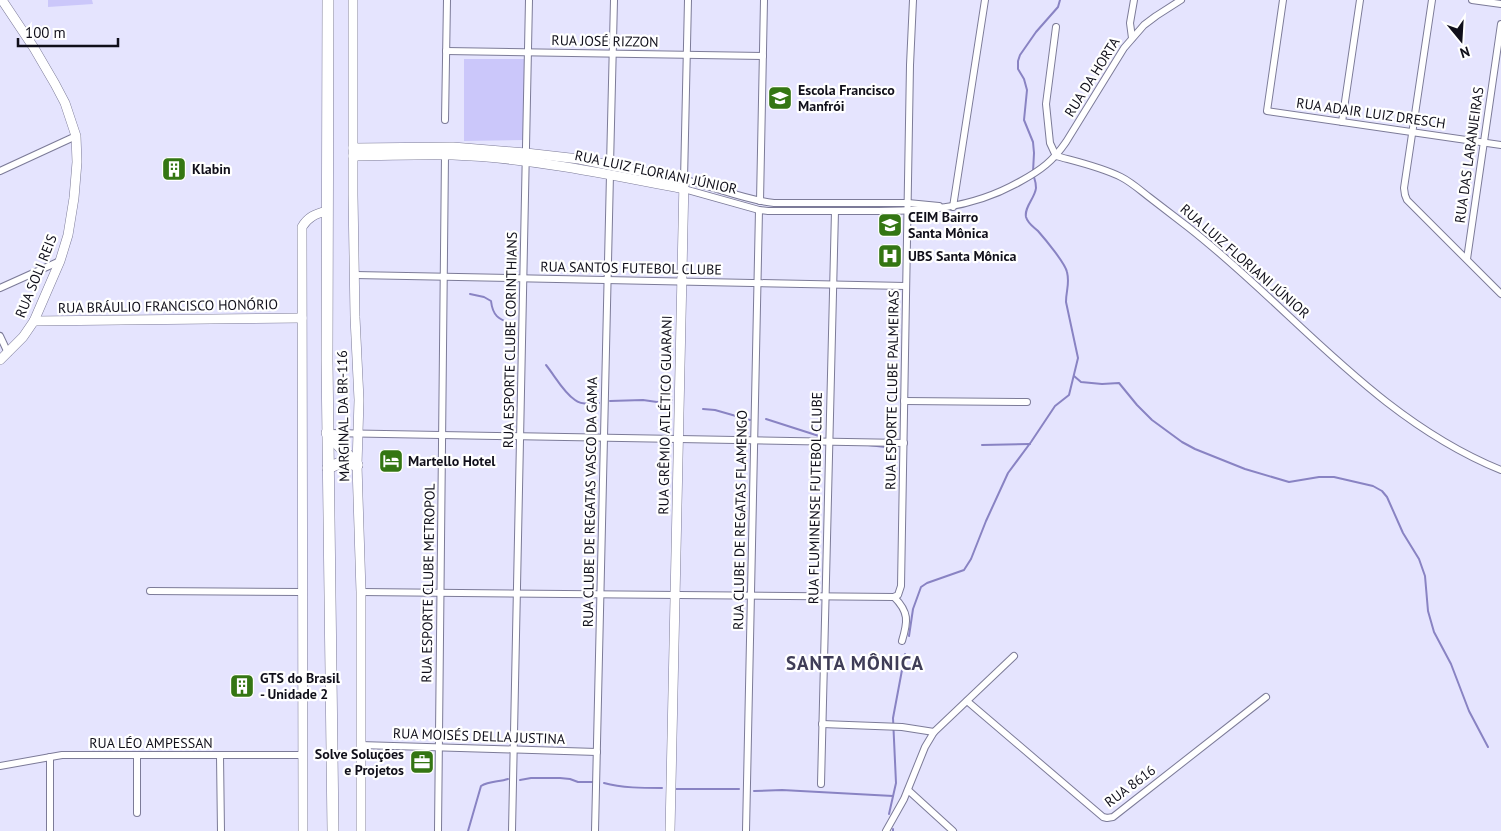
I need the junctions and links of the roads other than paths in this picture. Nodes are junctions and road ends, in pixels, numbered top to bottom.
1 (2, 0) edge
2 (328, 0) edge
3 (353, 0) edge
4 (446, 0) edge
5 (529, 0) edge
6 (614, 0) edge
7 (688, 0) edge
8 (764, 0) edge
9 (913, 0) edge
10 (985, 0) edge
11 (1134, 0) edge
12 (1181, 0) edge
13 (1283, 0) edge
14 (1360, 0) edge
15 (1432, 0) edge
16 (1472, 0) edge
17 (1501, 4) edge
18 (1501, 24) edge
19 (1056, 27) dead end
20 (1132, 38) junction
21 (446, 50) junction
22 (528, 52) junction
23 (612, 54) junction
24 (687, 55) junction
25 (763, 56) junction
26 (445, 120) dead end
27 (1342, 122) junction
28 (1412, 132) junction
29 (76, 136) junction
30 (1484, 143) junction
31 (1501, 145) edge
32 (353, 152) junction
33 (445, 155) junction
34 (1056, 156) junction
35 (526, 158) junction
36 (610, 170) junction
37 (0, 171) edge
38 (684, 185) junction
39 (760, 201) junction
40 (908, 203) junction
41 (953, 206) junction
42 (759, 210) junction
43 (327, 211) junction
44 (835, 211) junction
45 (908, 212) junction
46 (1467, 259) junction
47 (60, 261) junction
48 (355, 275) junction
49 (444, 276) junction
50 (523, 279) junction
51 (608, 280) junction
52 (682, 282) junction
53 (758, 283) junction
54 (833, 285) junction
55 (906, 286) junction
56 (0, 288) edge
57 (1501, 294) edge
58 (302, 318) junction
59 (34, 321) junction
60 (0, 336) edge
61 (8, 353) junction
62 (0, 360) edge
63 (904, 401) junction
64 (1027, 402) dead end
65 (327, 434) junction
66 (357, 434) junction
67 (442, 435) junction
68 (520, 436) junction
69 (604, 438) junction
70 (678, 439) junction
71 (754, 440) junction
72 (829, 442) junction
73 (904, 443) junction
74 (357, 465) junction
75 (328, 468) junction
76 (1501, 470) edge
77 (150, 591) dead end
78 (302, 592) junction
79 (361, 592) junction
80 (441, 593) junction
81 (517, 594) junction
82 (600, 594) junction
83 (675, 595) junction
84 (751, 596) junction
85 (825, 596) junction
86 (894, 597) junction
87 (902, 641) dead end
88 (1014, 656) dead end
89 (1266, 697) dead end
90 (967, 701) junction
91 (822, 724) junction
92 (934, 732) junction
93 (360, 746) junction
94 (439, 748) junction
95 (514, 750) junction
96 (597, 752) junction
97 (137, 755) junction
98 (303, 755) junction
99 (220, 756) junction
100 (50, 757) junction
101 (0, 766) edge
102 (821, 784) dead end
103 (908, 790) junction
104 (138, 813) dead end
105 (50, 831) edge
106 (221, 831) edge
107 (303, 831) edge
108 (333, 831) edge
109 (361, 831) edge
110 (438, 831) edge
111 (512, 831) edge
112 (595, 831) edge
113 (670, 831) edge
114 (746, 831) edge
115 (886, 831) edge
116 (953, 831) edge

1 - 29 street, RUA SOLI REIS
2 - 43 highway
3 - 32 street, MARGINAL DA BR-116
4 - 21 street
5 - 22 street, RUA ESPORTE CLUBE CORINTHIANS
6 - 23 street, RUA CLUBE DE REGATAS VASCO DA GAMA
7 - 24 street, RUA GRÊMIO ATLÉTICO GUARANI
8 - 25 street
9 - 40 street, RUA ESPORTE CLUBE PALMEIRAS
10 - 41 street
11 - 20 street
12 - 20 street, RUA DA HORTA
13 - 27 street, RUA ADAIR LUIZ DRESCH
14 - 27 street
15 - 28 street
16 - 17 street
18 - 30 street, RUA DAS LARANJEIRAS
19 - 34 street
20 - 34 street, RUA DA HORTA
21 - 22 street, RUA JOSÉ RIZZON
21 - 26 street
22 - 23 street, RUA JOSÉ RIZZON
22 - 35 street, RUA ESPORTE CLUBE CORINTHIANS
23 - 24 street, RUA JOSÉ RIZZON
23 - 36 street, RUA CLUBE DE REGATAS VASCO DA GAMA
24 - 25 street, RUA JOSÉ RIZZON
24 - 38 street, RUA GRÊMIO ATLÉTICO GUARANI
25 - 39 street
27 - 28 street, RUA ADAIR LUIZ DRESCH
28 - 30 street, RUA ADAIR LUIZ DRESCH
28 - 46 street
29 - 37 street
29 - 47 street, RUA SOLI REIS
30 - 31 street, RUA ADAIR LUIZ DRESCH
30 - 46 street, RUA DAS LARANJEIRAS
32 - 33 street, RUA LUIZ FLORIANI JÚNIOR
32 - 35 street, RUA LUIZ FLORIANI JÚNIOR
32 - 48 street, MARGINAL DA BR-116
33 - 35 street, RUA LUIZ FLORIANI JÚNIOR
33 - 49 street, RUA ESPORTE CLUBE METROPOL
34 - 41 street, RUA LUIZ FLORIANI JÚNIOR
34 - 76 street, RUA LUIZ FLORIANI JÚNIOR
35 - 36 street, RUA LUIZ FLORIANI JÚNIOR
35 - 50 street, RUA ESPORTE CLUBE CORINTHIANS
36 - 38 street, RUA LUIZ FLORIANI JÚNIOR
36 - 51 street, RUA CLUBE DE REGATAS VASCO DA GAMA
38 - 39 street, RUA LUIZ FLORIANI JÚNIOR
38 - 42 street, RUA LUIZ FLORIANI JÚNIOR
38 - 52 street, RUA GRÊMIO ATLÉTICO GUARANI
39 - 40 street, RUA LUIZ FLORIANI JÚNIOR
40 - 41 street, RUA LUIZ FLORIANI JÚNIOR
40 - 45 street, RUA ESPORTE CLUBE PALMEIRAS
41 - 45 street, RUA LUIZ FLORIANI JÚNIOR
42 - 44 street, RUA LUIZ FLORIANI JÚNIOR
42 - 53 street, RUA CLUBE DE REGATAS FLAMENGO
43 - 58 street
43 - 65 highway
44 - 45 street, RUA LUIZ FLORIANI JÚNIOR
44 - 54 street, RUA FLUMINENSE FUTEBOL CLUBE
45 - 55 street, RUA ESPORTE CLUBE PALMEIRAS
46 - 57 street
47 - 56 street
47 - 59 street, RUA SOLI REIS
48 - 49 street, RUA SANTOS FUTEBOL CLUBE
48 - 66 street, MARGINAL DA BR-116
49 - 50 street, RUA SANTOS FUTEBOL CLUBE
49 - 67 street, RUA ESPORTE CLUBE METROPOL
50 - 51 street, RUA SANTOS FUTEBOL CLUBE
50 - 68 street, RUA ESPORTE CLUBE CORINTHIANS
51 - 52 street, RUA SANTOS FUTEBOL CLUBE
51 - 69 street, RUA CLUBE DE REGATAS VASCO DA GAMA
52 - 53 street, RUA SANTOS FUTEBOL CLUBE
52 - 70 street, RUA GRÊMIO ATLÉTICO GUARANI
53 - 54 street, RUA SANTOS FUTEBOL CLUBE
53 - 71 street, RUA CLUBE DE REGATAS FLAMENGO
54 - 55 street, RUA SANTOS FUTEBOL CLUBE
54 - 72 street, RUA FLUMINENSE FUTEBOL CLUBE
55 - 63 street, RUA ESPORTE CLUBE PALMEIRAS
58 - 59 street, RUA BRÁULIO FRANCISCO HONÓRIO
58 - 78 street
59 - 61 street, RUA SOLI REIS
60 - 61 street
61 - 62 street, RUA SOLI REIS
63 - 64 street
63 - 73 street, RUA ESPORTE CLUBE PALMEIRAS
65 - 66 street
65 - 74 highway
65 - 75 highway
66 - 67 street
66 - 74 street, MARGINAL DA BR-116
67 - 68 street
67 - 80 street, RUA ESPORTE CLUBE METROPOL
68 - 69 street
68 - 81 street, RUA ESPORTE CLUBE CORINTHIANS
69 - 70 street
69 - 82 street, RUA CLUBE DE REGATAS VASCO DA GAMA
70 - 71 street
70 - 83 street, RUA GRÊMIO ATLÉTICO GUARANI
71 - 72 street
71 - 84 street, RUA CLUBE DE REGATAS FLAMENGO
72 - 73 street
72 - 85 street, RUA FLUMINENSE FUTEBOL CLUBE
73 - 86 street, RUA ESPORTE CLUBE PALMEIRAS
74 - 75 highway
74 - 79 street, MARGINAL DA BR-116
75 - 108 highway
77 - 78 street
78 - 98 street
79 - 80 street
79 - 93 street, MARGINAL DA BR-116
80 - 81 street
80 - 94 street, RUA ESPORTE CLUBE METROPOL
81 - 82 street
81 - 95 street, RUA ESPORTE CLUBE CORINTHIANS
82 - 83 street
82 - 96 street, RUA CLUBE DE REGATAS VASCO DA GAMA
83 - 84 street
83 - 113 street, RUA GRÊMIO ATLÉTICO GUARANI
84 - 85 street
84 - 114 street, RUA CLUBE DE REGATAS FLAMENGO
85 - 86 street
85 - 91 street, RUA FLUMINENSE FUTEBOL CLUBE
86 - 87 street
88 - 90 street
89 - 90 street, RUA 8616
90 - 92 street
91 - 92 street
91 - 102 street, RUA FLUMINENSE FUTEBOL CLUBE
92 - 103 street
93 - 94 street, RUA MOISÉS DELLA JUSTINA
93 - 109 street, MARGINAL DA BR-116
94 - 95 street, RUA MOISÉS DELLA JUSTINA
94 - 110 street, RUA ESPORTE CLUBE METROPOL
95 - 96 street, RUA MOISÉS DELLA JUSTINA
95 - 111 street, RUA ESPORTE CLUBE CORINTHIANS
96 - 112 street, RUA CLUBE DE REGATAS VASCO DA GAMA
97 - 99 street, RUA LÉO AMPESSAN
97 - 100 street, RUA LÉO AMPESSAN
97 - 104 street
98 - 99 street, RUA LÉO AMPESSAN
98 - 107 street
99 - 106 street
100 - 101 street, RUA LÉO AMPESSAN
100 - 105 street
103 - 115 street
103 - 116 street

